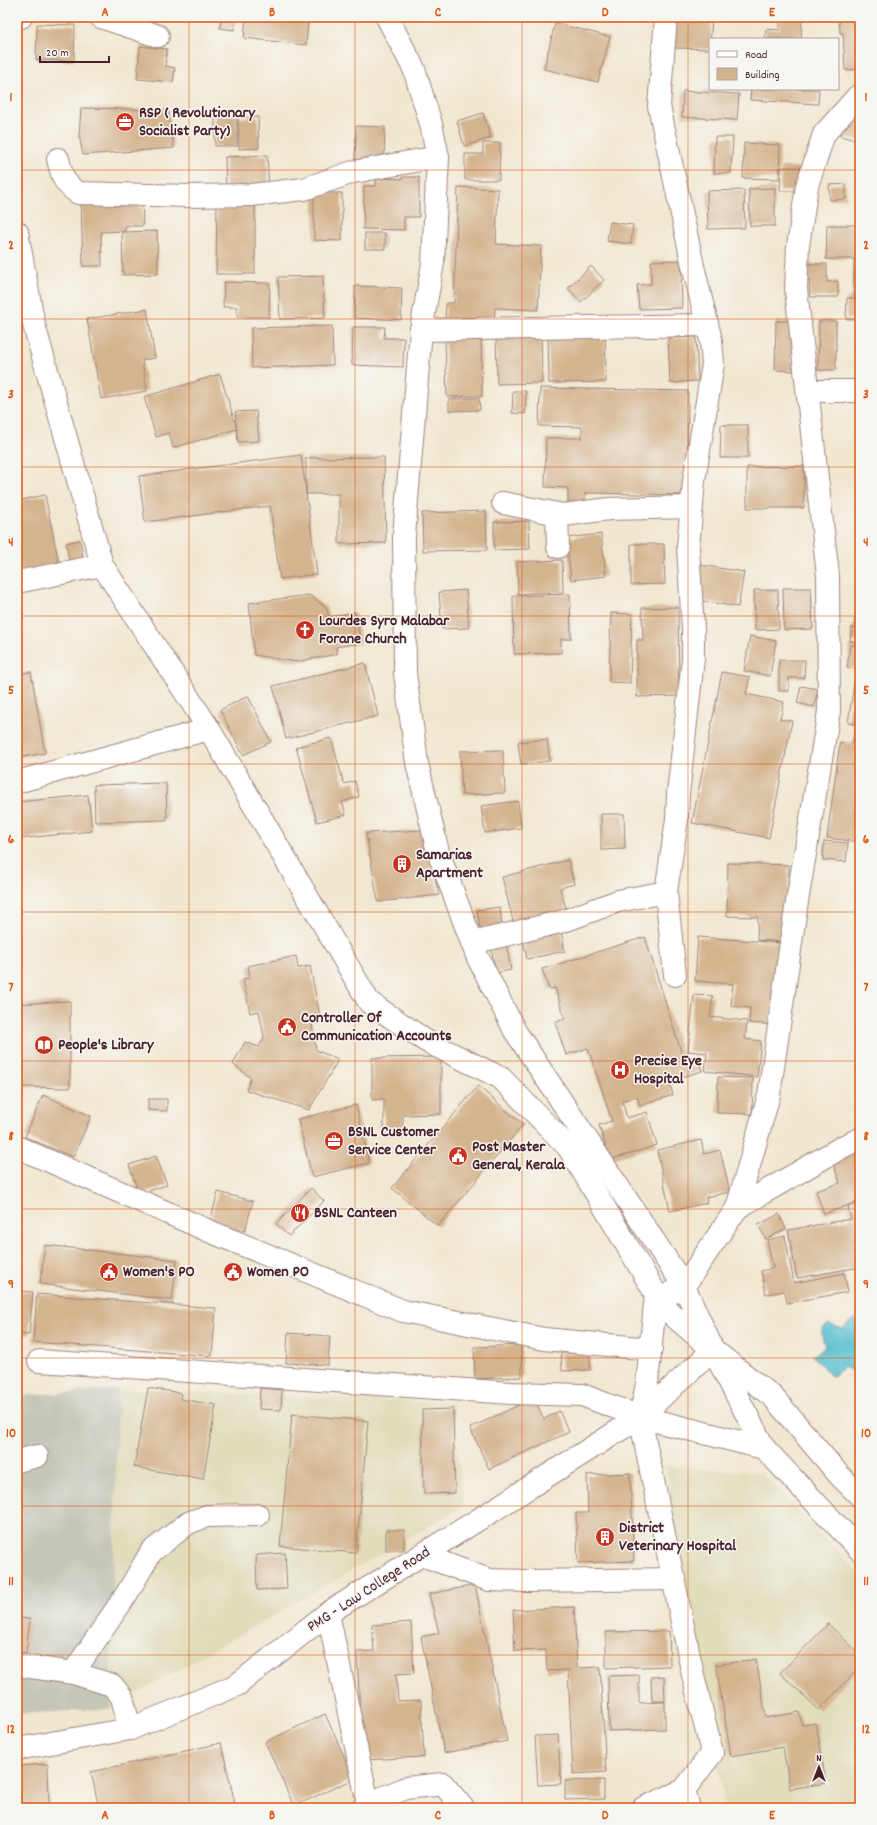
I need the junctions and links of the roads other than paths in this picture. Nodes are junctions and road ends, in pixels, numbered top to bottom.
1 (21, 17) edge
2 (101, 17) edge
3 (387, 17) edge
4 (666, 17) edge
5 (17, 18) edge
6 (158, 36) dead end
7 (860, 95) edge
8 (438, 157) junction
9 (58, 159) dead end
10 (17, 232) edge
11 (707, 325) junction
12 (421, 330) junction
13 (808, 391) junction
14 (860, 391) edge
15 (503, 503) dead end
16 (692, 507) junction
17 (557, 514) junction
18 (558, 547) dead end
19 (102, 565) junction
20 (17, 582) edge
21 (209, 729) junction
22 (17, 782) edge
23 (666, 892) junction
24 (472, 944) junction
25 (675, 975) dead end
26 (860, 1139) edge
27 (17, 1147) edge
28 (737, 1208) junction
29 (684, 1286) junction
30 (658, 1296) junction
31 (651, 1349) junction
32 (713, 1350) junction
33 (39, 1361) dead end
34 (640, 1417) junction
35 (764, 1448) junction
36 (860, 1496) edge
37 (258, 1515) dead end
38 (860, 1550) edge
39 (422, 1555) junction
40 (675, 1579) junction
41 (328, 1613) junction
42 (17, 1665) edge
43 (73, 1673) junction
44 (130, 1729) junction
45 (17, 1749) edge
46 (687, 1799) edge
47 (365, 1806) edge
48 (463, 1808) edge
49 (643, 1808) edge

1 - 5 street
2 - 6 street
3 - 8 street
4 - 11 street
7 - 13 street
8 - 9 street
8 - 12 street
10 - 19 street
11 - 12 street
11 - 16 street
12 - 24 street
13 - 14 street
13 - 28 street
15 - 17 street
16 - 17 street
16 - 23 street
17 - 18 street
19 - 20 street
19 - 21 street
21 - 22 street
21 - 30 street
23 - 24 street
23 - 25 street
24 - 29 street
26 - 28 street
27 - 31 street
28 - 29 street
29 - 30 street
29 - 32 street
30 - 31 street
30 - 32 street
31 - 34 street
32 - 34 street, PMG - Law College Road
32 - 35 street
32 - 36 street
33 - 34 street
34 - 35 street
34 - 39 street, PMG - Law College Road
34 - 40 street
35 - 38 street
37 - 43 street
39 - 40 street
39 - 41 street, PMG - Law College Road
40 - 46 street
41 - 44 street, PMG - Law College Road
41 - 47 street
42 - 43 street
43 - 44 street
44 - 45 street, PMG - Law College Road
46 - 49 street
47 - 48 street

